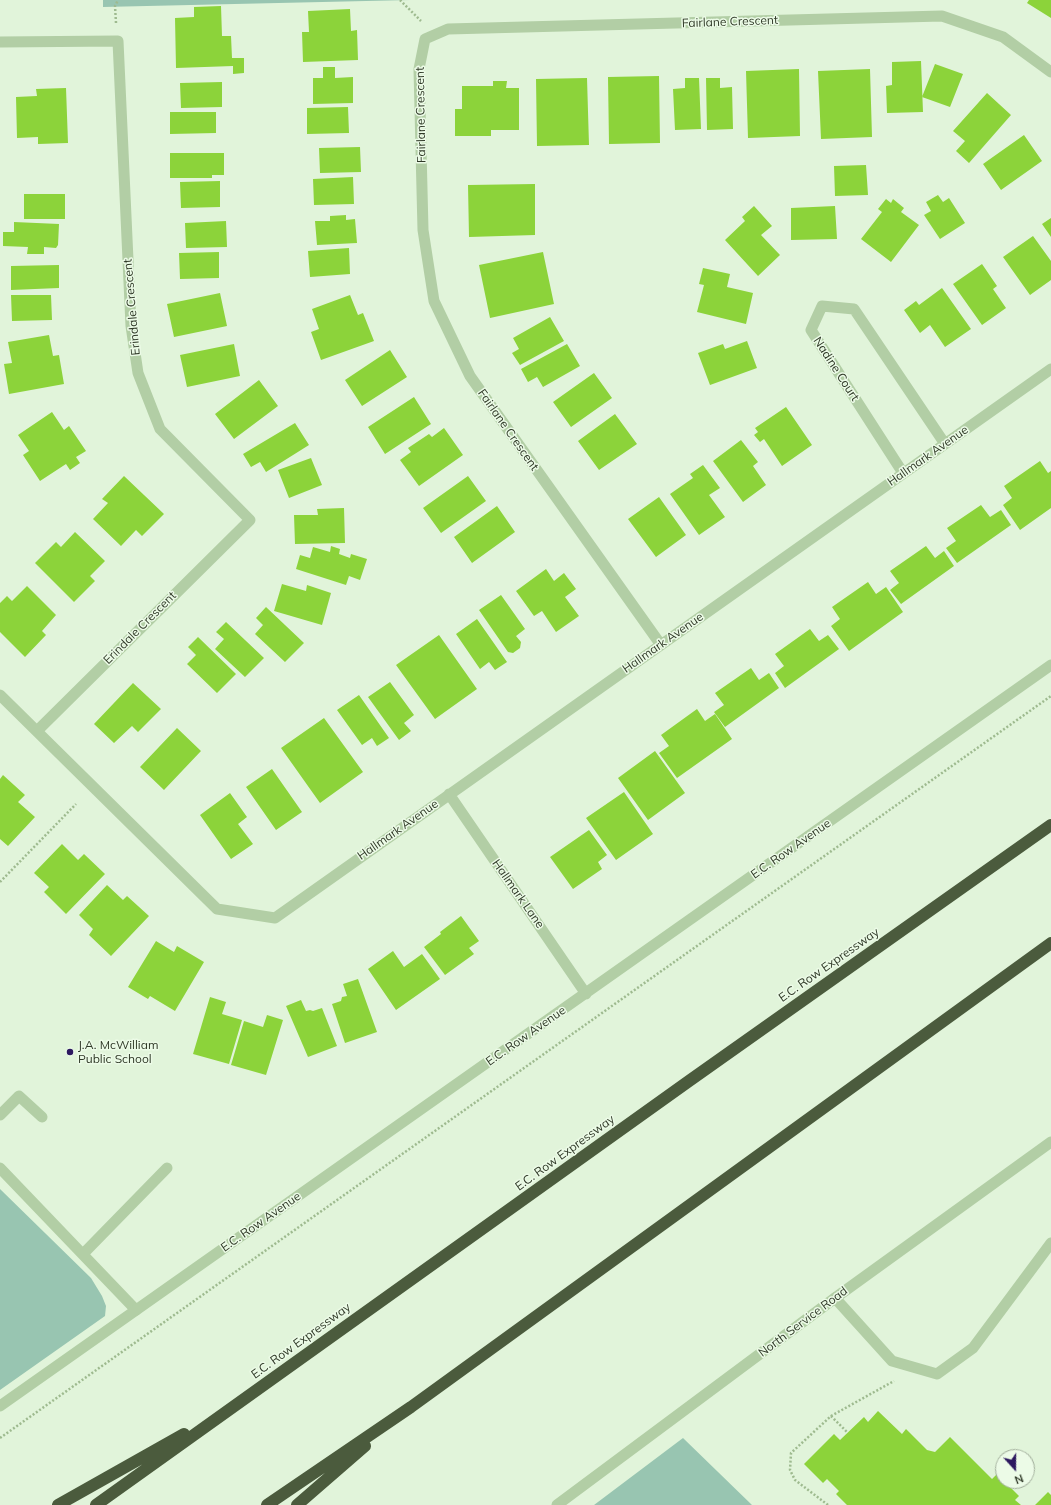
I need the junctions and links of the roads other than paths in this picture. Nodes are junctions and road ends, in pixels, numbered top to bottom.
1 (0, 42) edge
2 (1051, 72) edge
3 (1051, 369) edge
4 (945, 444) junction
5 (903, 474) junction
6 (661, 644) junction
7 (1051, 665) edge
8 (0, 695) edge
9 (37, 731) junction
10 (449, 794) junction
11 (1051, 825) edge
12 (1051, 943) edge
13 (586, 994) junction
14 (0, 1115) edge
15 (42, 1117) dead end
16 (1051, 1142) edge
17 (0, 1168) edge
18 (167, 1168) dead end
19 (1051, 1243) edge
20 (84, 1254) junction
21 (835, 1298) junction
22 (136, 1310) junction
23 (239, 1402) junction
24 (0, 1406) edge
25 (411, 1407) junction
26 (58, 1505) edge
27 (96, 1505) edge
28 (267, 1505) edge
29 (297, 1505) edge
30 (558, 1505) edge

1 - 9 street, Erindale Crescent
2 - 6 street, Fairlane Crescent
3 - 4 street, Hallmark Avenue
4 - 5 street, Hallmark Avenue
4 - 5 street, Nadine Court
5 - 6 street, Hallmark Avenue
6 - 10 street, Hallmark Avenue
7 - 13 street, E.C. Row Avenue
8 - 9 street
9 - 10 street, Hallmark Avenue
10 - 13 street, Hallmark Lane
11 - 23 highway, E.C. Row Expressway
12 - 25 highway
13 - 22 street, E.C. Row Avenue
14 - 15 street
16 - 21 street, North Service Road
17 - 20 street
18 - 20 street
19 - 21 street
20 - 22 street
21 - 30 street, North Service Road
22 - 24 street, E.C. Row Avenue
23 - 26 highway
23 - 27 highway, E.C. Row Expressway
25 - 28 highway
25 - 29 highway

